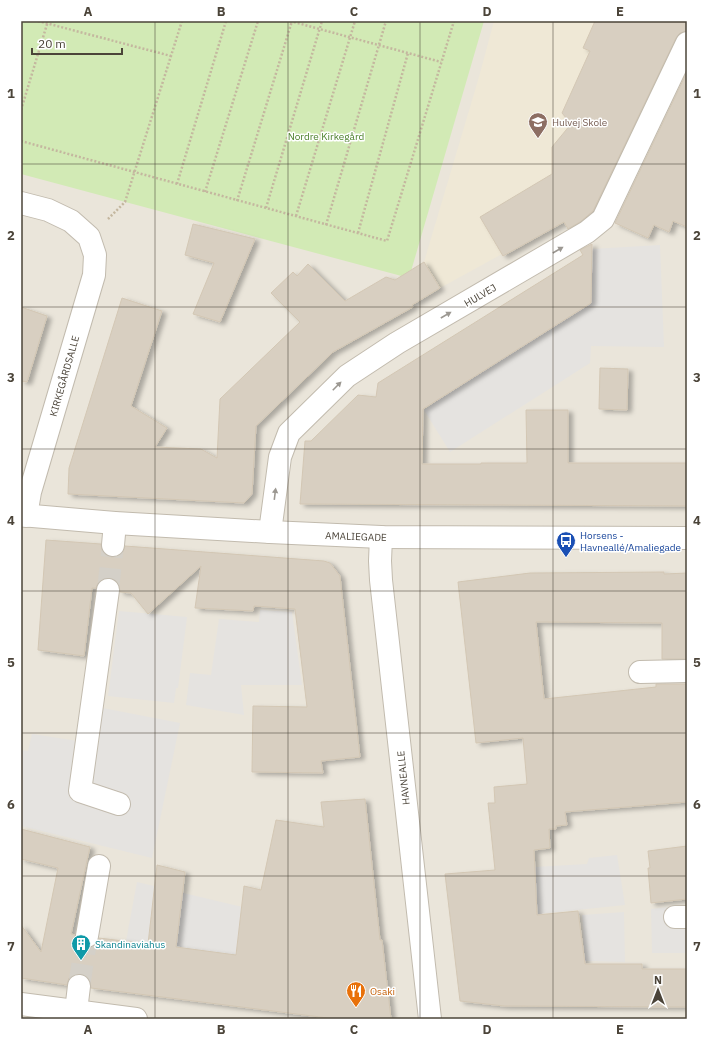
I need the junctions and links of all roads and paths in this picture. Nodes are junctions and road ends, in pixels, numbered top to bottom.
1 (38, 21) edge
2 (182, 21) edge
3 (226, 21) edge
4 (258, 21) edge
5 (291, 21) edge
6 (322, 21) edge
7 (355, 21) edge
8 (386, 21) edge
9 (454, 21) edge
10 (48, 22) edge
11 (320, 29) junction
12 (350, 37) junction
13 (687, 43) edge
14 (379, 45) junction
15 (408, 53) junction
16 (171, 56) junction
17 (441, 62) junction
18 (21, 110) edge
19 (21, 141) edge
20 (135, 173) junction
21 (177, 184) junction
22 (205, 192) junction
23 (237, 201) junction
24 (21, 203) edge
25 (266, 208) junction
26 (296, 216) junction
27 (326, 225) junction
28 (358, 233) junction
29 (89, 237) junction
30 (24, 515) edge
31 (116, 523) junction
32 (270, 532) junction
33 (381, 537) junction
34 (687, 538) edge
35 (114, 545) tunnel mouth
36 (108, 590) tunnel mouth
37 (687, 671) edge
38 (640, 672) dead end
39 (119, 804) dead end
40 (98, 866) dead end
41 (87, 936) tunnel mouth
42 (79, 986) tunnel mouth
43 (21, 1004) edge
44 (76, 1012) junction
45 (136, 1019) edge
46 (430, 1019) edge

1 - 10 path
2 - 16 path
3 - 21 path
4 - 22 path
5 - 11 path
5 - 23 path
6 - 11 path
7 - 12 path
8 - 14 path
9 - 17 path
10 - 16 path
10 - 18 path
11 - 12 path
11 - 25 path
12 - 14 path
12 - 26 path
32 -> 13 street, HULVEJ
14 - 15 path
14 - 27 path
15 - 17 path
15 - 28 path
16 - 20 path
17 - 28 path
19 - 20 path
20 - 21 path
20 - 29 path
21 - 22 path
22 - 23 path
23 - 25 path
24 - 29 street
25 - 26 path
26 - 27 path
27 - 28 path
29 - 30 street, KIRKEGÅRDSALLE
30 - 31 street, AMALIEGADE
31 - 32 street, AMALIEGADE
31 - 35 street
32 - 33 street, AMALIEGADE
33 - 34 street, AMALIEGADE
33 - 46 street, HAVNEALLE
36 - 39 street
37 - 38 street
40 - 41 street
42 - 44 street
43 - 44 street
44 - 45 street

